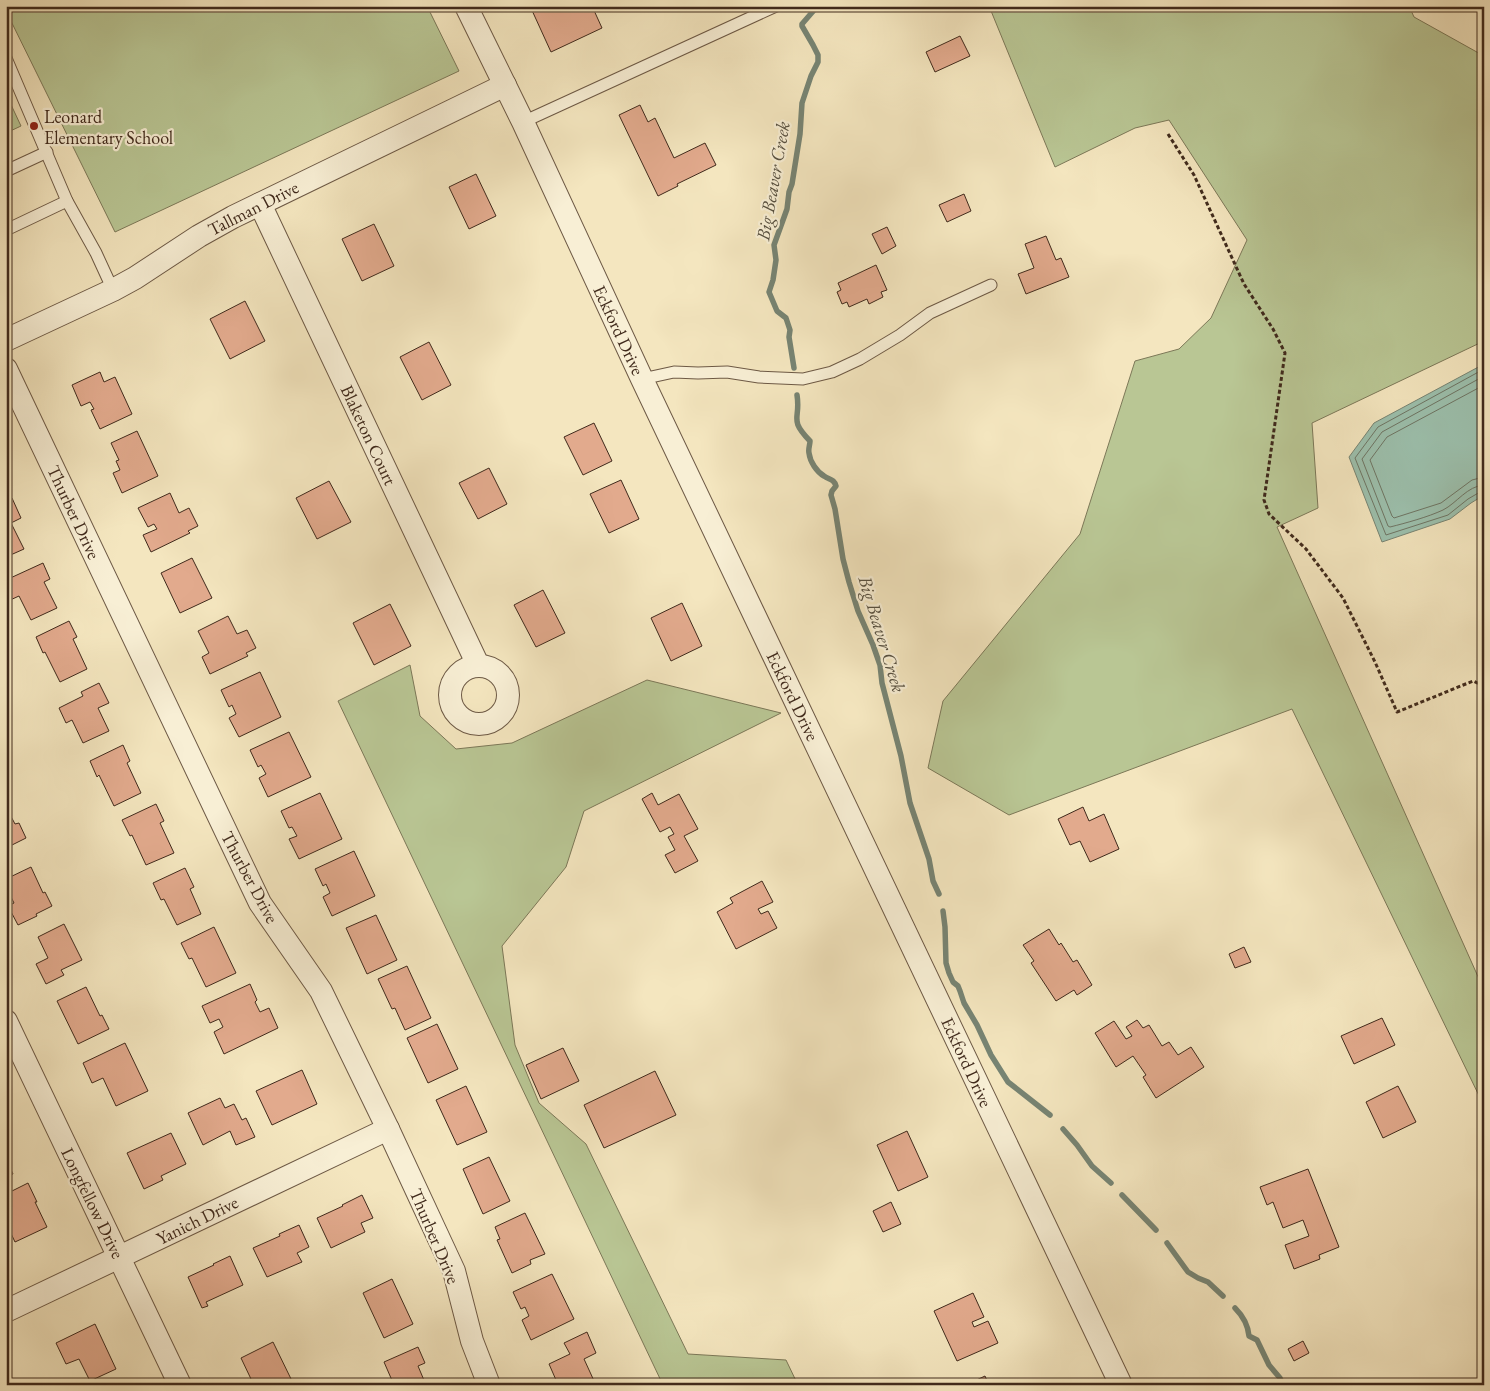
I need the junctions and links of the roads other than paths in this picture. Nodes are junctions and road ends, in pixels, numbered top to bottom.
1 (466, 6) edge
2 (776, 6) edge
3 (6, 58) edge
4 (505, 85) junction
5 (523, 122) junction
6 (47, 152) junction
7 (6, 171) edge
8 (67, 201) junction
9 (260, 204) junction
10 (6, 230) edge
11 (991, 285) dead end
12 (113, 290) junction
13 (6, 340) edge
14 (6, 369) edge
15 (642, 380) junction
16 (478, 665) dead end
17 (6, 1021) edge
18 (388, 1129) junction
19 (120, 1257) junction
20 (6, 1311) edge
21 (180, 1385) edge
22 (489, 1385) edge
23 (1122, 1385) edge

1 - 4 street, Eckford Drive
2 - 5 lane
3 - 6 lane
4 - 5 street, Eckford Drive
4 - 9 street, Tallman Drive
5 - 15 street, Eckford Drive
6 - 7 lane
6 - 8 lane
8 - 10 lane
8 - 12 lane
9 - 12 street, Tallman Drive
9 - 16 street, Blaketon Court
11 - 15 lane
12 - 13 street, Tallman Drive
14 - 18 street, Thurber Drive
15 - 23 street, Eckford Drive
17 - 19 street, Longfellow Drive
18 - 19 street, Yanich Drive
18 - 22 street, Thurber Drive
19 - 20 street, Yanich Drive
19 - 21 street, Longfellow Drive

